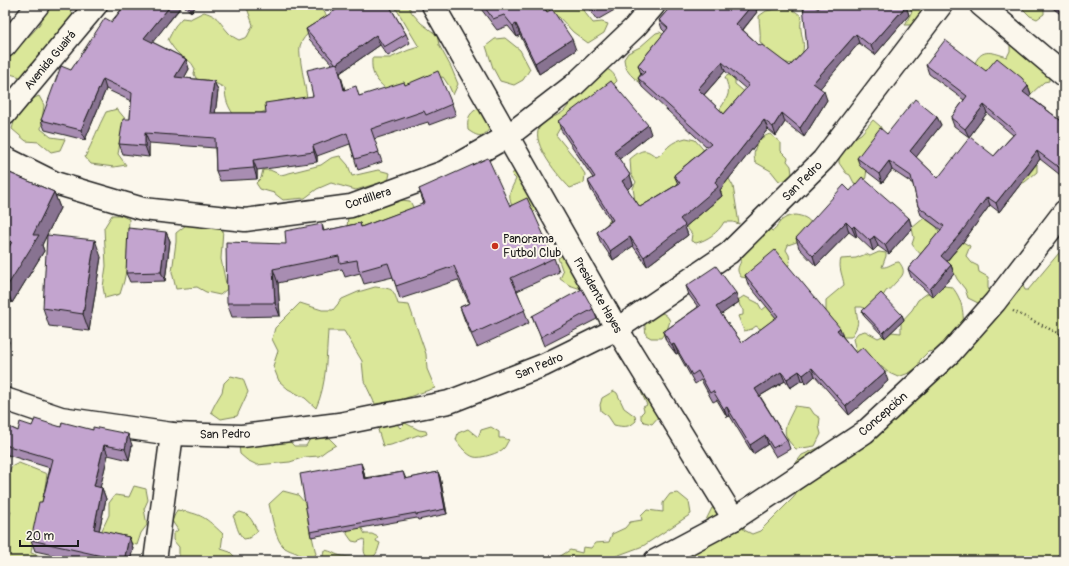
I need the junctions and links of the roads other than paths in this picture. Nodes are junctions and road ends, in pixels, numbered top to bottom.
1 (38, 5) edge
2 (96, 5) edge
3 (433, 5) edge
4 (654, 5) edge
5 (941, 5) edge
6 (981, 5) edge
7 (5, 46) edge
8 (1064, 75) edge
9 (5, 114) edge
10 (508, 136) junction
11 (5, 158) edge
12 (1064, 212) edge
13 (618, 329) junction
14 (5, 399) edge
15 (172, 434) junction
16 (734, 519) junction
17 (155, 561) edge
18 (655, 561) edge

1 - 7 street
2 - 9 street, Avenida Guairá
3 - 10 street, Presidente Hayes
4 - 10 street, Cordillera
5 - 13 street, San Pedro
6 - 8 street
10 - 11 street, Cordillera
10 - 13 street, Presidente Hayes
12 - 16 street, Concepción
13 - 15 street, San Pedro
13 - 16 street, Presidente Hayes
14 - 15 street, San Pedro
15 - 17 street
16 - 18 street, Concepción

